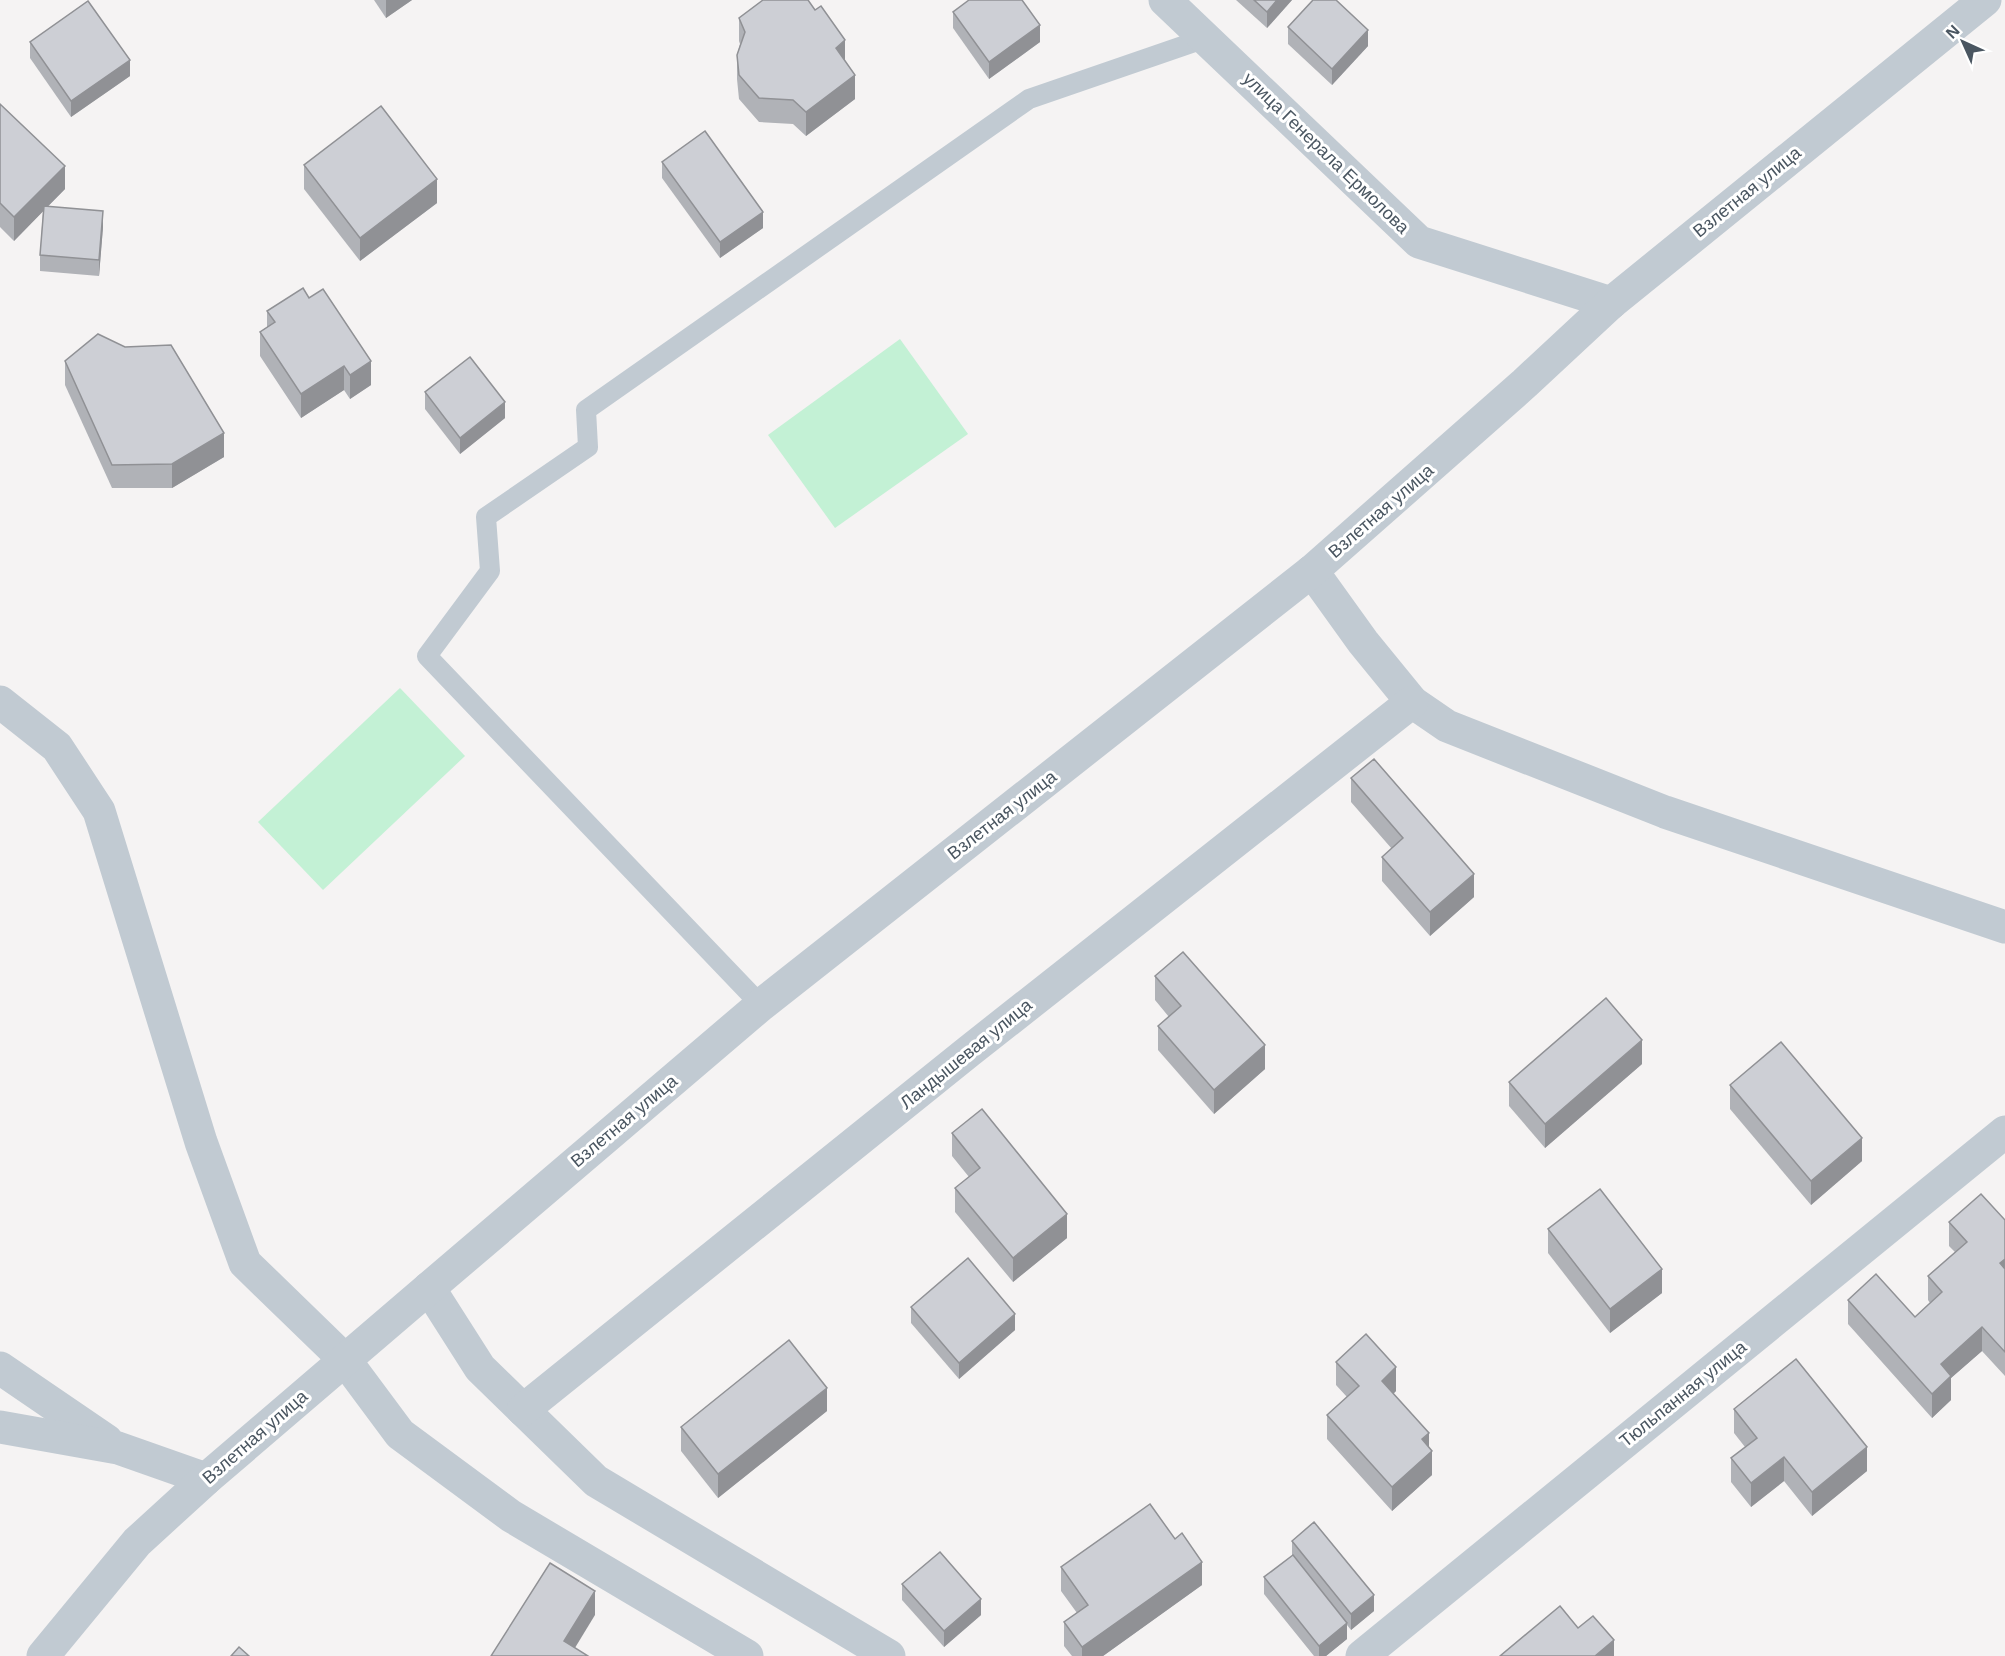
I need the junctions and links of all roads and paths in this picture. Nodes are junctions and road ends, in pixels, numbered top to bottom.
1 (1165, 0) edge
2 (1985, 0) edge
3 (1206, 38) junction
4 (1611, 303) junction
5 (1312, 571) junction
6 (0, 702) edge
7 (1412, 702) junction
8 (2005, 927) edge
9 (761, 1005) junction
10 (2005, 1132) edge
11 (429, 1288) junction
12 (345, 1360) junction
13 (0, 1368) edge
14 (523, 1410) junction
15 (0, 1427) edge
16 (118, 1448) junction
17 (206, 1479) junction
18 (43, 1656) edge
19 (747, 1656) edge
20 (889, 1656) edge
21 (1362, 1656) edge

1 - 3 street, улица Генерала Ермолова
2 - 4 street, Взлетная улица
3 - 4 street, улица Генерала Ермолова
3 - 9 lane
4 - 5 street, Взлетная улица
5 - 7 street
5 - 9 street, Взлетная улица
6 - 12 street
7 - 8 street
7 - 14 street, Ландышевая улица
9 - 11 street, Взлетная улица
10 - 21 street, Тюльпанная улица
11 - 12 street, Взлетная улица
11 - 14 street
12 - 17 street, Взлетная улица
12 - 19 street
13 - 16 street
14 - 20 street
15 - 16 street
16 - 17 street
17 - 18 street, Взлетная улица

